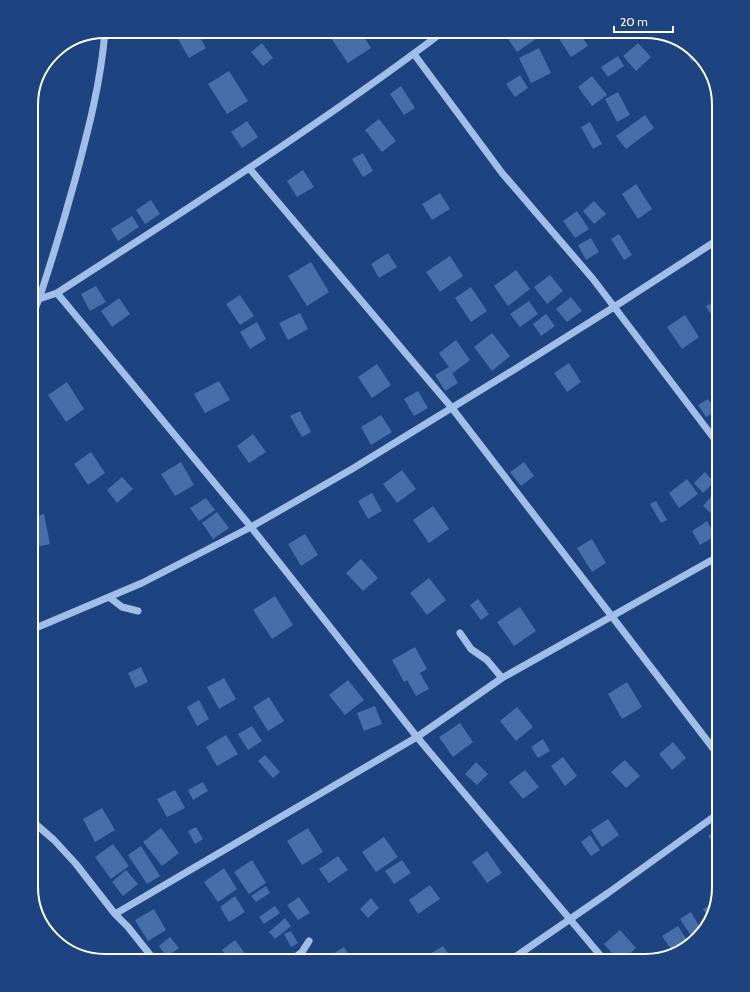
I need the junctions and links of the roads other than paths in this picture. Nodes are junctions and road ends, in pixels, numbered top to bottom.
1 (105, 38) edge
2 (435, 38) edge
3 (414, 54) junction
4 (250, 168) junction
5 (712, 244) edge
6 (57, 293) junction
7 (39, 299) joint
8 (614, 307) junction
9 (452, 408) junction
10 (712, 435) edge
11 (251, 527) junction
12 (712, 560) edge
13 (109, 597) junction
14 (138, 611) dead end
15 (612, 616) junction
16 (38, 627) edge
17 (460, 633) dead end
18 (502, 678) junction
19 (417, 738) junction
20 (712, 747) edge
21 (712, 818) edge
22 (38, 826) edge
23 (115, 914) junction
24 (570, 918) junction
25 (309, 941) dead end
26 (149, 954) edge
27 (299, 954) edge
28 (519, 954) edge
29 (599, 954) edge

1 - 7 street
2 - 3 street
3 - 4 street
3 - 8 street
4 - 6 street
4 - 9 street
5 - 8 street
6 - 7 street
6 - 11 street
8 - 9 street
8 - 10 street
9 - 11 street
9 - 15 street
11 - 13 street
11 - 19 street
12 - 15 street
13 - 14 street
13 - 16 street
15 - 18 street
15 - 20 street
17 - 18 street
18 - 19 street
19 - 23 street
19 - 24 street
21 - 24 street
22 - 23 street
23 - 26 street
24 - 28 street
24 - 29 street
25 - 27 street

